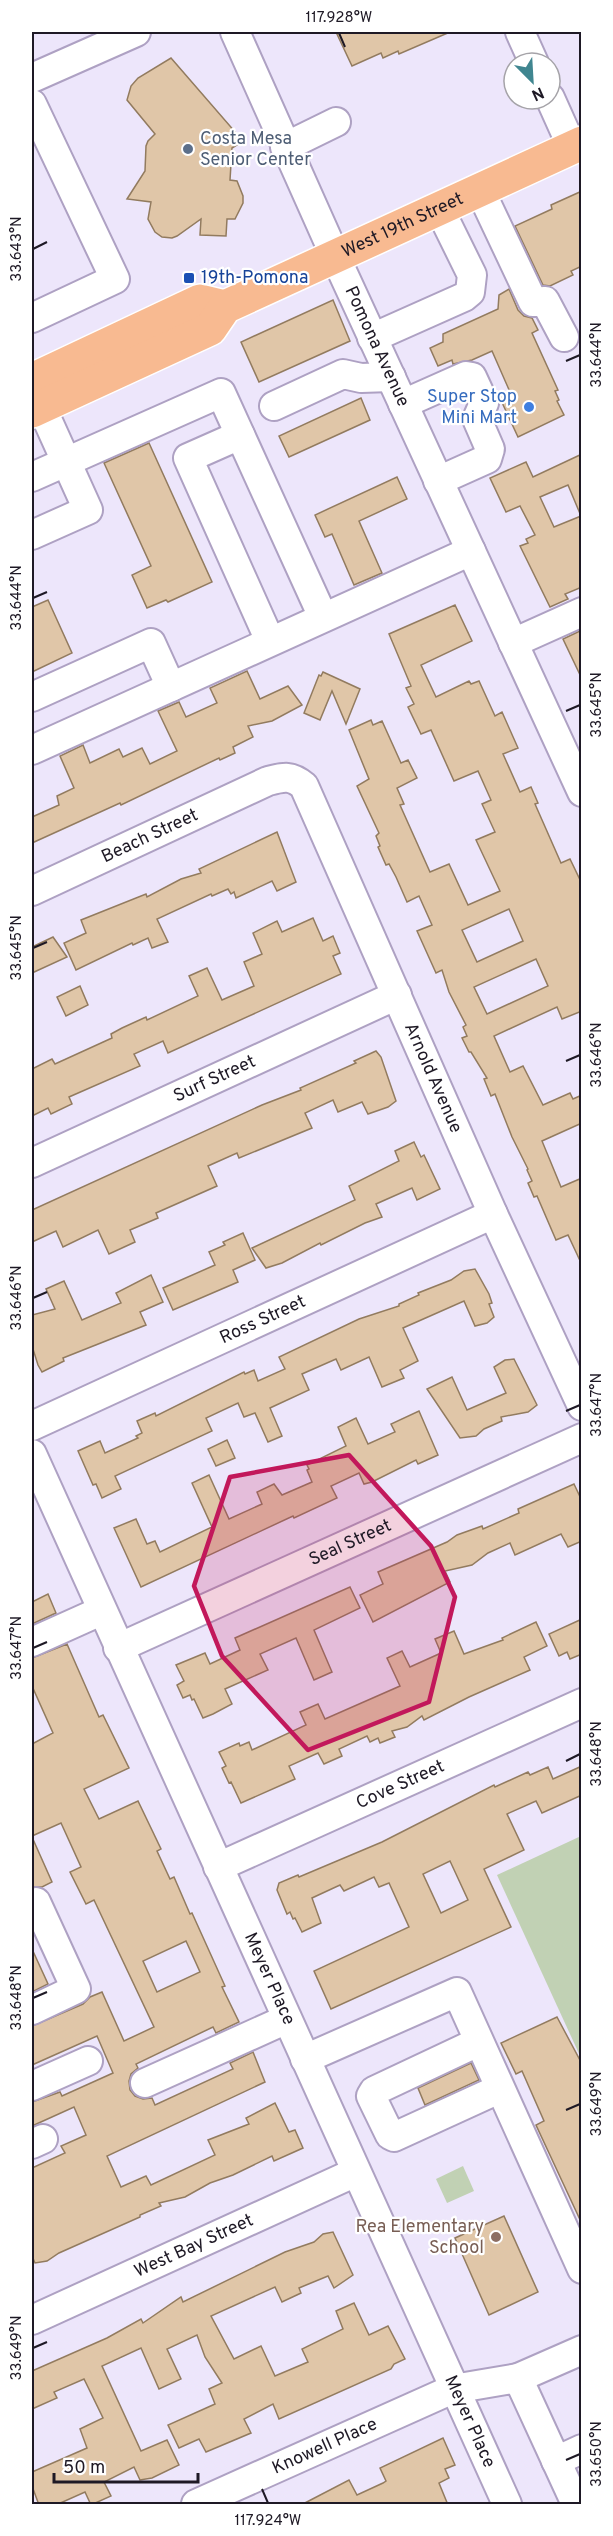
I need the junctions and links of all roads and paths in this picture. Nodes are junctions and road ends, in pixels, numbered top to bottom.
1 (136, 32) edge
2 (236, 32) edge
3 (520, 32) edge
4 (529, 51) edge
5 (32, 78) edge
6 (32, 104) edge
7 (557, 111) edge
8 (336, 122) dead end
9 (37, 132) edge
10 (577, 145) edge
11 (285, 147) junction
12 (480, 190) junction
13 (439, 208) junction
14 (334, 256) junction
15 (32, 318) edge
16 (564, 337) dead end
17 (372, 338) junction
18 (391, 377) junction
19 (34, 395) edge
20 (403, 404) junction
21 (274, 406) dead end
22 (240, 435) junction
23 (66, 462) junction
24 (32, 477) edge
25 (438, 481) junction
26 (32, 535) edge
27 (471, 551) junction
28 (582, 612) edge
29 (323, 617) junction
30 (270, 641) junction
31 (513, 643) junction
32 (171, 687) junction
33 (32, 697) edge
34 (32, 750) edge
35 (268, 781) joint
36 (581, 787) edge
37 (32, 891) edge
38 (397, 995) junction
39 (32, 1163) edge
40 (493, 1214) junction
41 (582, 1406) edge
42 (32, 1426) edge
43 (582, 1438) edge
44 (32, 1454) edge
45 (40, 1496) edge
46 (101, 1611) junction
47 (32, 1642) edge
48 (118, 1648) junction
49 (582, 1702) edge
50 (218, 1867) junction
51 (32, 1905) edge
52 (32, 2010) edge
53 (287, 2019) junction
54 (478, 2042) junction
55 (305, 2059) junction
56 (88, 2061) dead end
57 (145, 2083) dead end
58 (32, 2086) edge
59 (499, 2089) junction
60 (356, 2172) junction
61 (582, 2269) edge
62 (32, 2320) edge
63 (582, 2350) edge
64 (519, 2378) junction
65 (453, 2389) junction
66 (582, 2449) edge
67 (556, 2461) junction
68 (196, 2505) edge
69 (507, 2505) edge
70 (576, 2505) edge

1 - 5 street
2 - 11 street, Pomona Avenue
3 - 4 street
6 - 9 street
7 - 10 street
8 - 11 street
9 - 15 street
10 - 12 main road, West 19th Street
11 - 14 street, Pomona Avenue
12 - 13 main road, West 19th Street
12 - 16 street
13 - 14 main road, West 19th Street
13 - 17 street
14 - 17 street, Pomona Avenue
14 - 19 main road, West 19th Street
17 - 18 street, Pomona Avenue
18 - 20 street, Pomona Avenue
18 - 21 street
19 - 23 street
20 - 25 street, Pomona Avenue
20 - 25 street
22 - 23 street
22 - 29 street
22 - 30 street
23 - 24 street
23 - 26 street
25 - 27 street, Pomona Avenue
27 - 29 street
27 - 31 street, Pomona Avenue
28 - 31 street
29 - 30 street
30 - 32 street
31 - 36 street, Pomona Avenue
32 - 33 street
32 - 34 street
35 - 37 street, Beach Street
35 - 38 street, Arnold Avenue
38 - 39 street, Surf Street
38 - 40 street, Arnold Avenue
40 - 41 street, Arnold Avenue
40 - 42 street, Ross Street
43 - 48 street, Seal Street
44 - 45 street, Meyer Place
45 - 46 street, Meyer Place
46 - 47 street
46 - 48 street, Meyer Place
48 - 50 street, Meyer Place
49 - 50 street, Cove Street
50 - 53 street, Meyer Place
51 - 52 street
53 - 55 street, Meyer Place
53 - 57 street
54 - 55 street
54 - 59 street
54 - 59 street
55 - 60 street, Meyer Place
56 - 58 street
59 - 61 street
60 - 62 street, West Bay Street
60 - 65 street, Meyer Place
63 - 64 street, Knowell Place
64 - 65 street, Knowell Place
64 - 67 street
65 - 68 street, Knowell Place
65 - 69 street, Meyer Place
66 - 67 street
67 - 70 street

